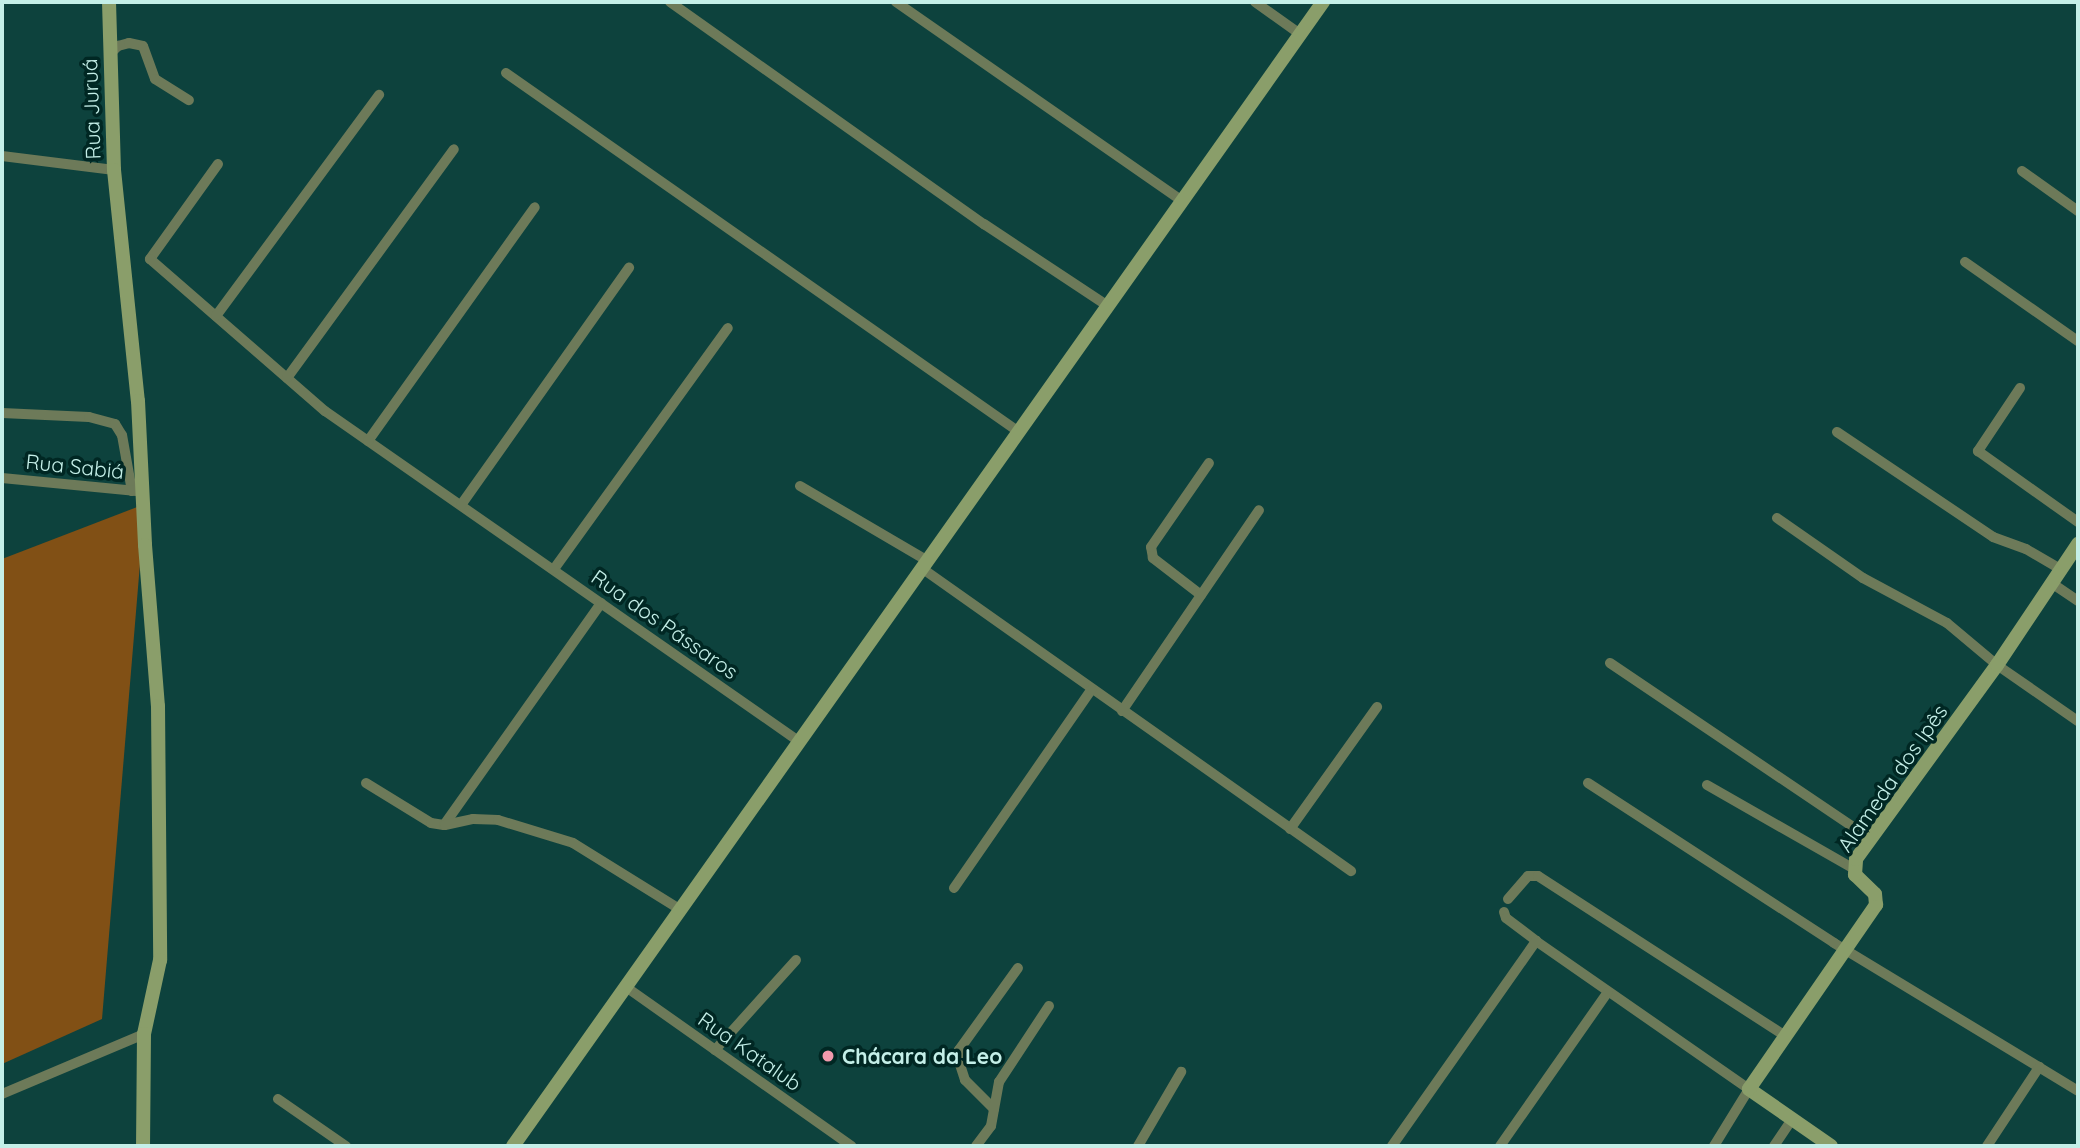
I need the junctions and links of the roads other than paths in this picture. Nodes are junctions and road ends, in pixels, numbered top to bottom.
1 (109, 2) edge
2 (670, 2) edge
3 (896, 2) edge
4 (1255, 2) edge
5 (1323, 2) edge
6 (1300, 34) junction
7 (109, 55) junction
8 (506, 73) dead end
9 (379, 95) dead end
10 (189, 100) dead end
11 (454, 149) dead end
12 (2, 156) edge
13 (218, 164) dead end
14 (114, 170) junction
15 (2022, 171) dead end
16 (1182, 201) junction
17 (535, 207) dead end
18 (2078, 211) edge
19 (1965, 262) dead end
20 (629, 268) dead end
21 (1108, 306) junction
22 (216, 316) junction
23 (728, 328) dead end
24 (2078, 341) edge
25 (287, 378) junction
26 (2020, 388) dead end
27 (2, 413) edge
28 (1019, 432) junction
29 (1837, 432) dead end
30 (368, 441) junction
31 (1209, 463) dead end
32 (2, 478) edge
33 (800, 486) dead end
34 (138, 492) junction
35 (461, 505) junction
36 (1259, 510) dead end
37 (1777, 518) dead end
38 (2078, 522) edge
39 (2078, 544) edge
40 (926, 565) junction
41 (554, 569) junction
42 (2062, 570) junction
43 (2053, 584) junction
44 (1201, 595) junction
45 (2078, 601) edge
46 (601, 603) junction
47 (1610, 663) dead end
48 (1997, 665) junction
49 (1091, 690) junction
50 (1377, 707) dead end
51 (1122, 711) junction
52 (2078, 721) edge
53 (800, 742) junction
54 (366, 783) dead end
55 (1588, 783) dead end
56 (1707, 785) dead end
57 (444, 825) junction
58 (1290, 829) junction
59 (1871, 839) junction
60 (1854, 869) junction
61 (1351, 871) dead end
62 (954, 888) dead end
63 (1508, 899) dead end
64 (681, 910) junction
65 (1504, 912) dead end
66 (1536, 941) junction
67 (1845, 950) junction
68 (796, 960) dead end
69 (1018, 968) dead end
70 (626, 987) junction
71 (1608, 992) junction
72 (1049, 1006) dead end
73 (144, 1034) junction
74 (1785, 1036) junction
75 (715, 1050) junction
76 (2039, 1068) junction
77 (1181, 1072) dead end
78 (1749, 1088) junction
79 (2078, 1091) edge
80 (2, 1094) edge
81 (278, 1099) dead end
82 (994, 1109) junction
83 (1793, 1119) junction
84 (143, 1146) edge
85 (346, 1146) edge
86 (513, 1146) edge
87 (851, 1146) edge
88 (976, 1146) edge
89 (1139, 1146) edge
90 (1392, 1146) edge
91 (1500, 1146) edge
92 (1714, 1146) edge
93 (1774, 1146) edge
94 (1830, 1146) edge
95 (1987, 1146) edge

1 - 7 street, Rua Juruá
2 - 21 street
3 - 16 street
4 - 6 street
5 - 6 street
6 - 16 street
7 - 10 street
7 - 14 street, Rua Juruá
8 - 28 street
9 - 22 street
11 - 25 street
12 - 14 street
13 - 22 street, Rua dos Pássaros
14 - 34 street, Rua Juruá
15 - 18 street
16 - 21 street
17 - 30 street
19 - 24 street
20 - 35 street
21 - 28 street
22 - 25 street, Rua dos Pássaros
23 - 41 street
25 - 30 street, Rua dos Pássaros
26 - 38 street
27 - 34 street
28 - 40 street
29 - 42 street
30 - 35 street, Rua dos Pássaros
31 - 44 street
32 - 34 street, Rua Sabiá
33 - 40 street
34 - 73 street, Rua Juruá
35 - 41 street, Rua dos Pássaros
36 - 44 street
37 - 48 street
39 - 42 street, Alameda dos Ipês
40 - 49 street
40 - 53 street
41 - 46 street, Rua dos Pássaros
42 - 43 street, Alameda dos Ipês
43 - 45 street
43 - 48 street, Alameda dos Ipês
44 - 51 street
46 - 53 street, Rua dos Pássaros
46 - 57 street
47 - 59 street
48 - 52 street
48 - 59 street, Alameda dos Ipês
49 - 51 street
49 - 62 street
50 - 58 street
51 - 58 street
53 - 64 street
54 - 57 street
55 - 67 street
56 - 60 street
57 - 64 street
58 - 61 street
59 - 60 street, Alameda dos Ipês
60 - 67 street, Alameda dos Ipês
63 - 74 street
64 - 70 street
65 - 66 street
66 - 71 street
66 - 90 street
67 - 74 street, Alameda dos Ipês
67 - 76 street
68 - 75 street
69 - 82 street
70 - 75 street, Rua Katalub
70 - 86 street
71 - 78 street
71 - 91 street
72 - 82 street
73 - 80 street
73 - 84 street, Rua Juruá
74 - 78 street, Alameda dos Ipês
75 - 87 street, Rua Katalub
76 - 79 street
76 - 95 street
77 - 89 street
78 - 83 street
78 - 92 street
81 - 85 street
82 - 88 street
83 - 93 street
83 - 94 street

